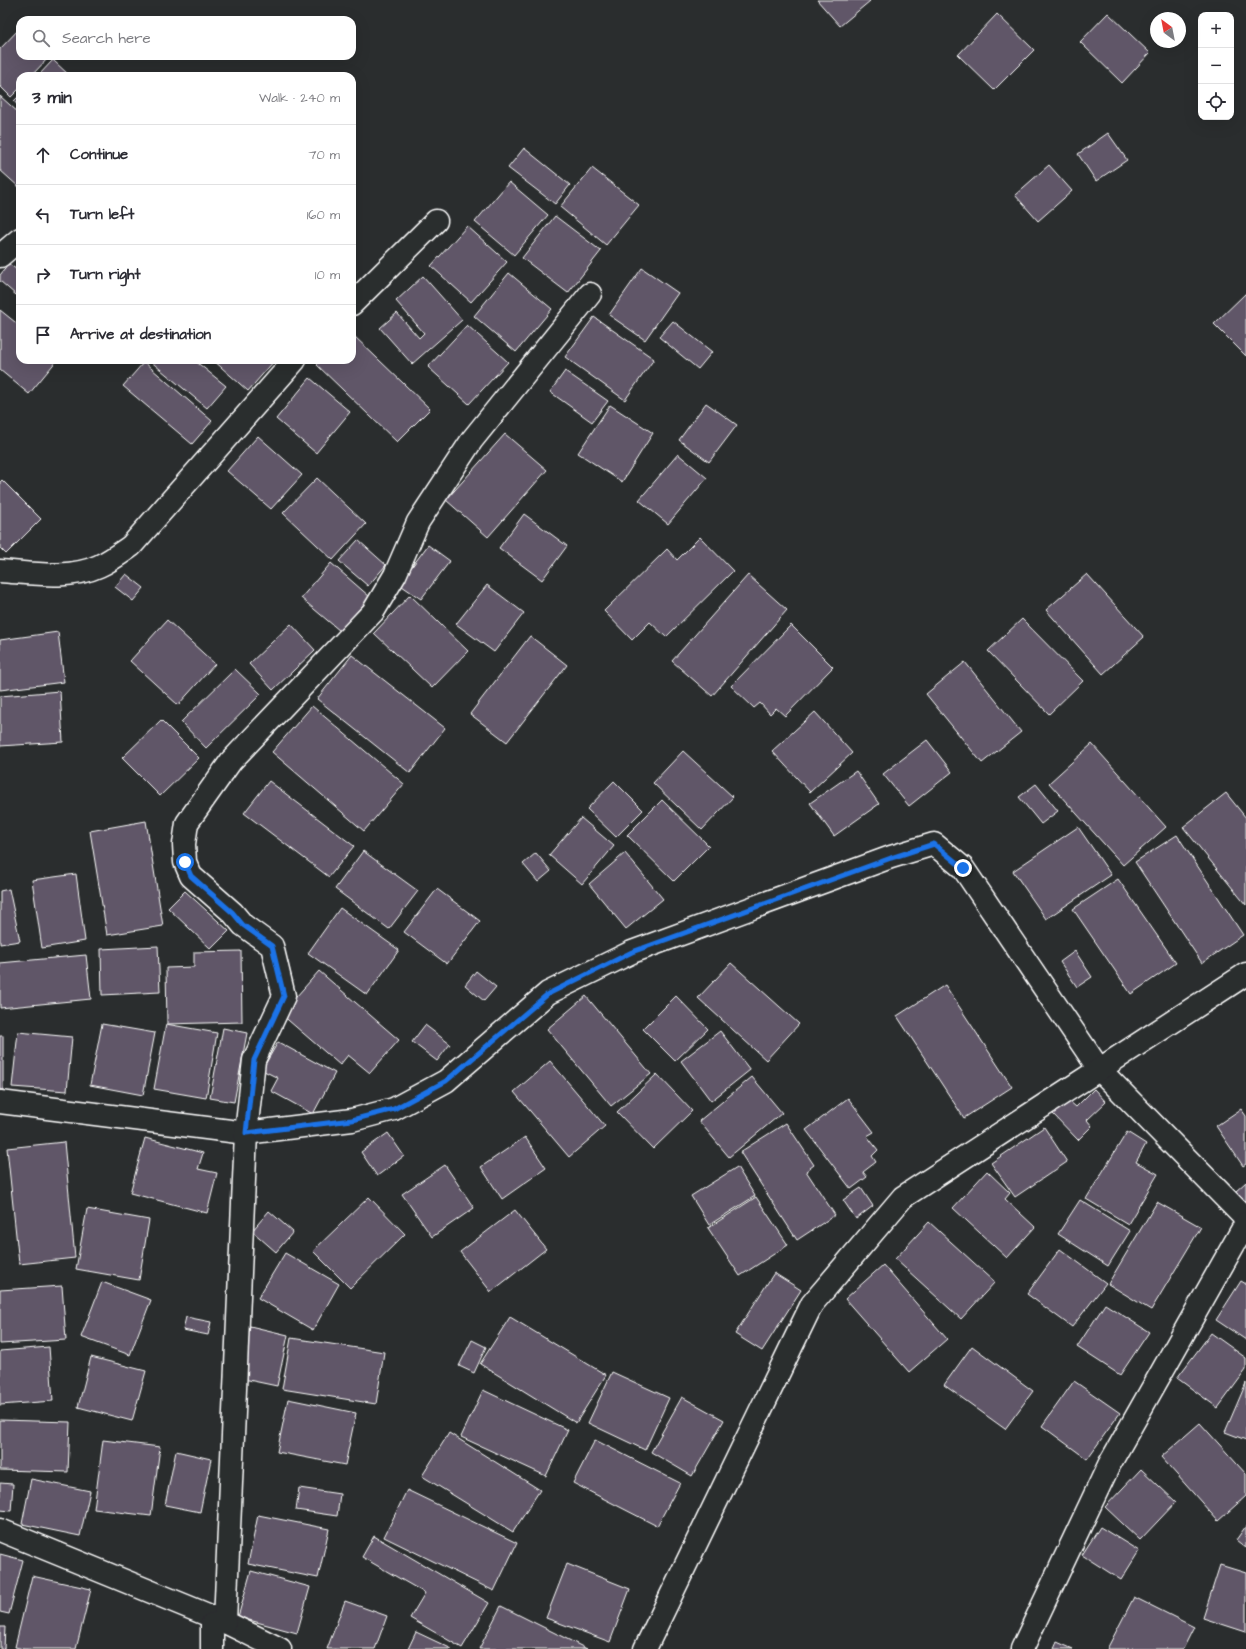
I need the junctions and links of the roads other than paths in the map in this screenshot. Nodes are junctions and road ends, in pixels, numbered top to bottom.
1 (436, 221) dead end
2 (16, 242) edge
3 (0, 256) edge
4 (590, 294) dead end
5 (356, 300) edge
6 (291, 364) edge
7 (0, 571) edge
8 (1246, 974) edge
9 (1099, 1069) junction
10 (0, 1102) edge
11 (246, 1133) junction
12 (1246, 1219) edge
13 (1246, 1223) edge
14 (0, 1530) edge
15 (225, 1622) junction
16 (212, 1649) edge
17 (280, 1649) edge
18 (646, 1649) edge
19 (1022, 1649) edge

1 - 5 street
2 - 3 street
4 - 11 street
6 - 7 street
8 - 9 street
9 - 11 street
9 - 12 street
9 - 18 street
10 - 11 street
11 - 15 street
13 - 19 street
14 - 15 street
15 - 16 street
15 - 17 street

